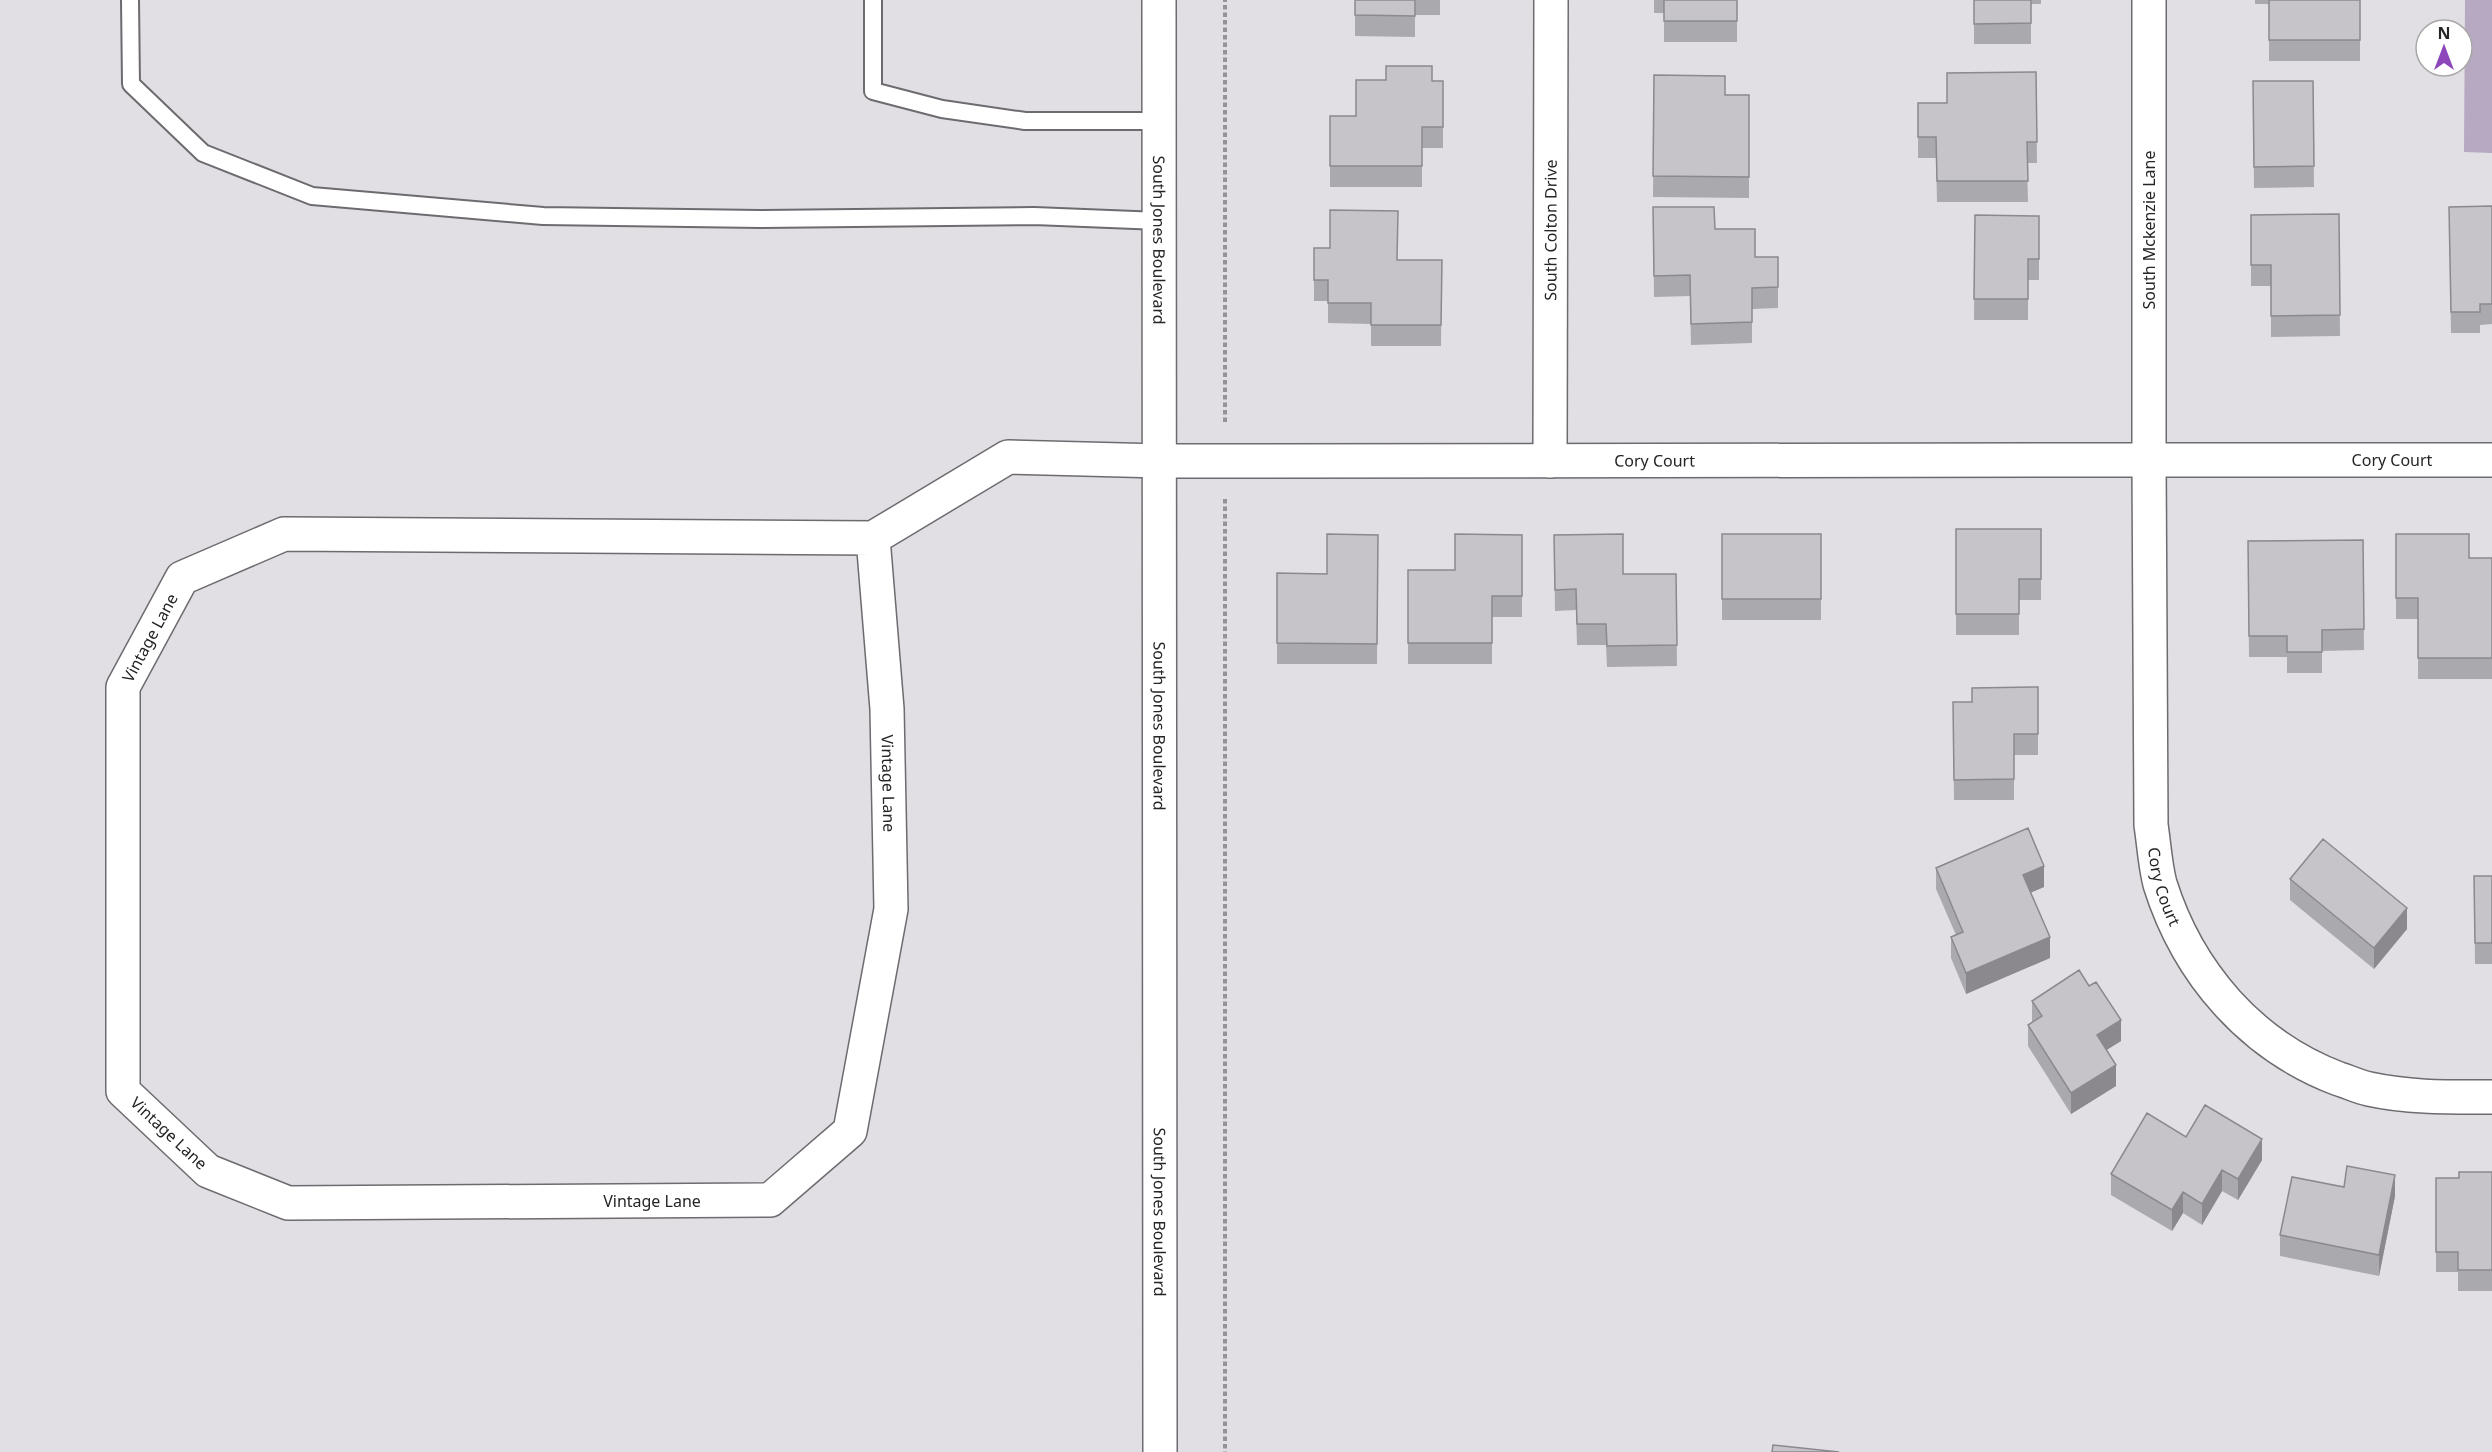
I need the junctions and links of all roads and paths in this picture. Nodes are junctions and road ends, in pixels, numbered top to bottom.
1 (130, 0) edge
2 (873, 0) edge
3 (1159, 0) edge
4 (1225, 0) edge
5 (1551, 0) edge
6 (2149, 0) edge
7 (1160, 121) junction
8 (1160, 221) junction
9 (2149, 460) junction
10 (2492, 460) edge
11 (1161, 461) junction
12 (1225, 461) junction
13 (1550, 461) junction
14 (873, 538) junction
15 (2492, 1097) edge
16 (1160, 1452) edge
17 (1225, 1452) edge

1 - 8 lane
2 - 7 lane
3 - 7 street, South Jones Boulevard
4 - 12 path
5 - 13 street, South Colton Drive
6 - 9 street, South Mckenzie Lane
7 - 8 street, South Jones Boulevard
8 - 11 street, South Jones Boulevard
9 - 10 street, Cory Court
9 - 13 street, Cory Court
9 - 15 street, Cory Court
11 - 12 street, Cory Court
11 - 14 street
11 - 16 street, South Jones Boulevard
12 - 13 street, Cory Court
12 - 17 path
14 - 14 street, Vintage Lane

